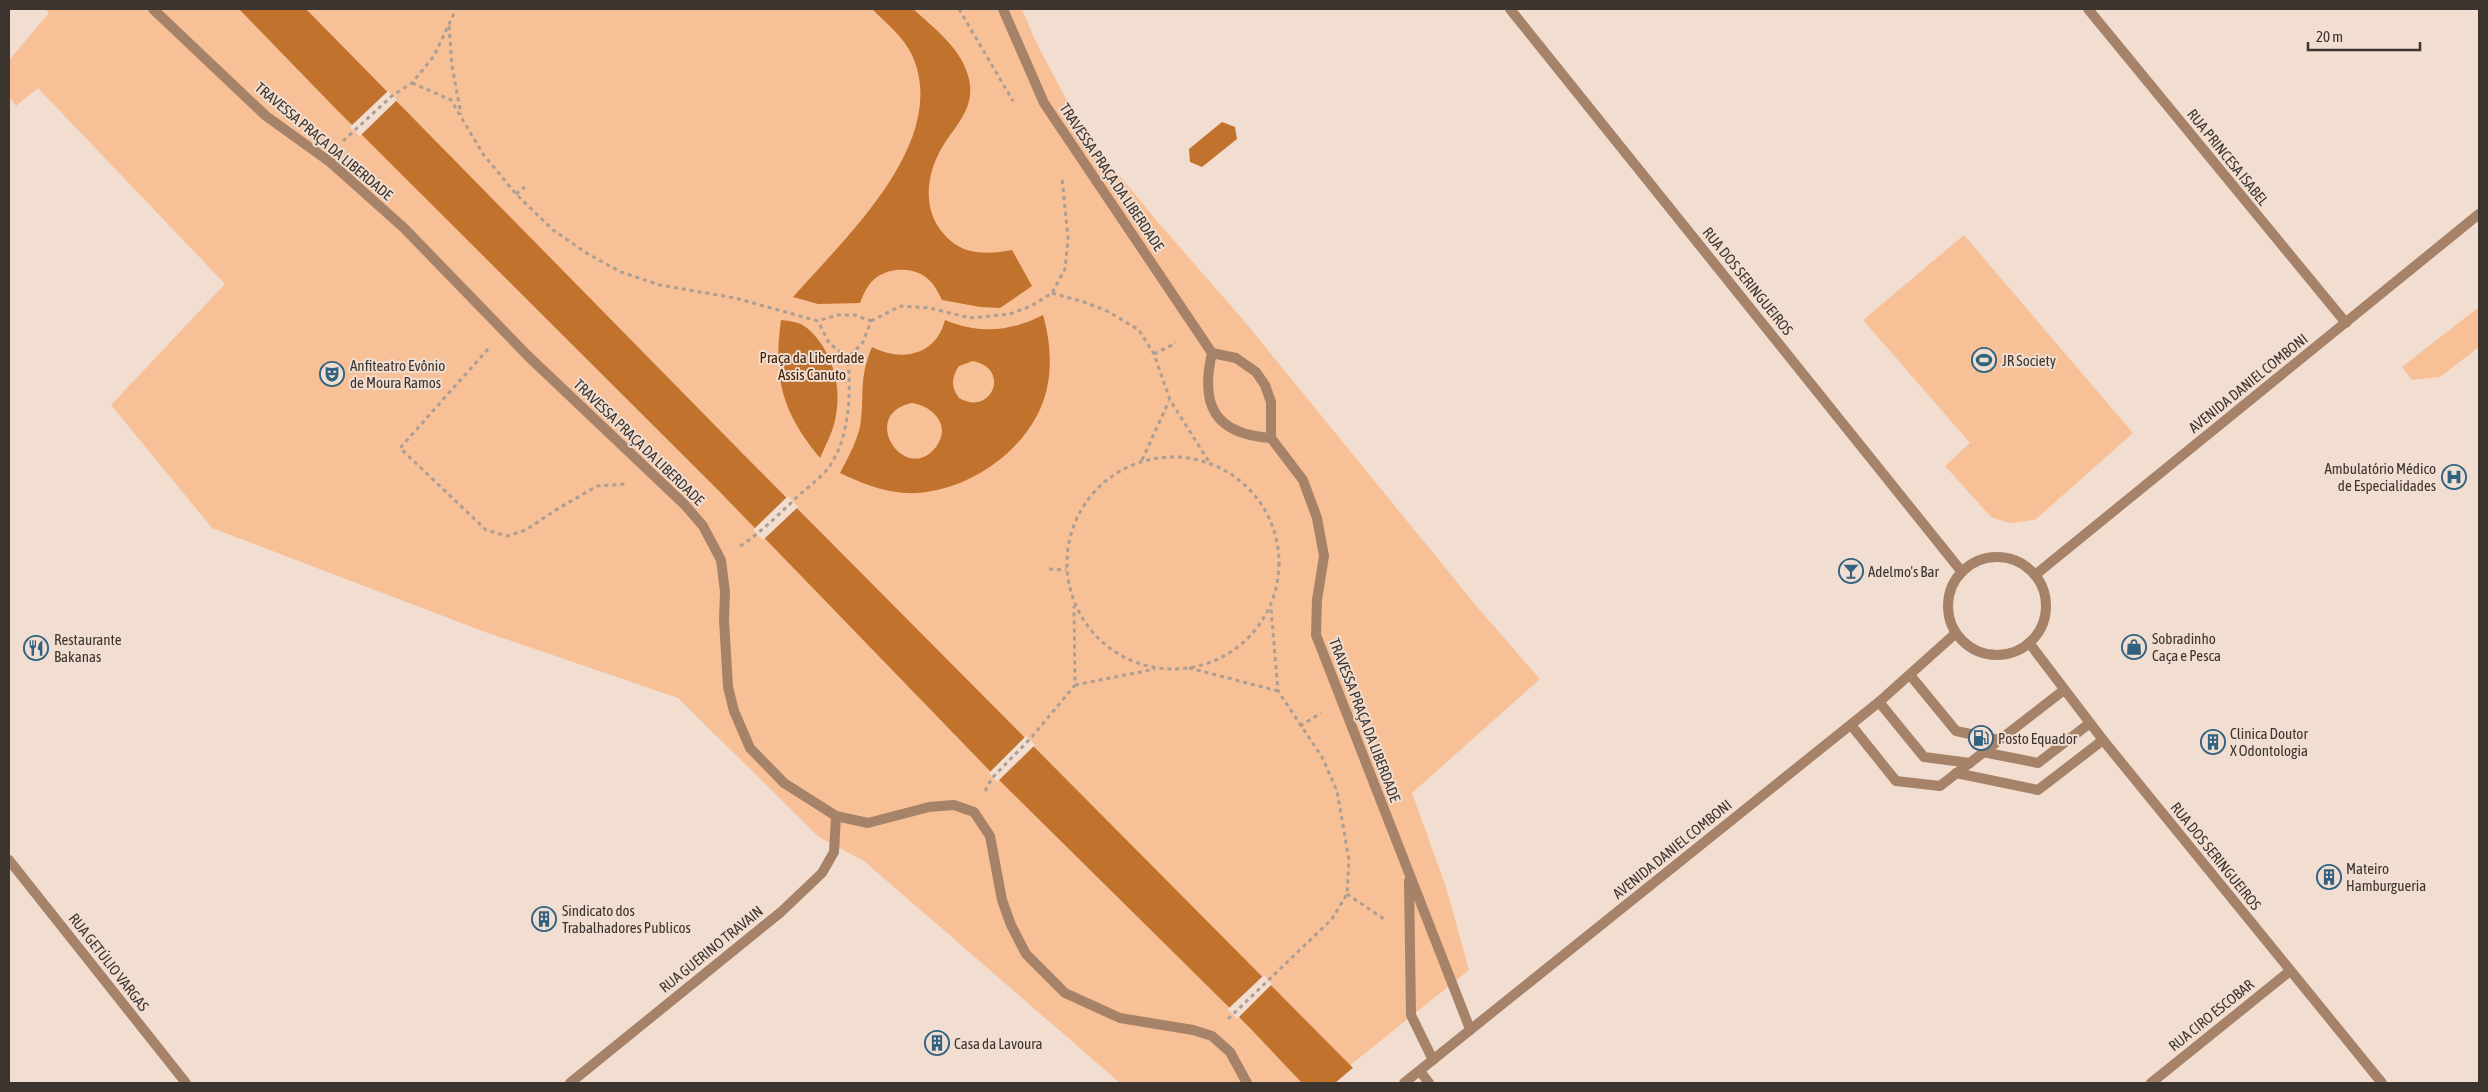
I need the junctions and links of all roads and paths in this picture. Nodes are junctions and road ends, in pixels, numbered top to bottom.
1 (153, 9) edge
2 (456, 9) edge
3 (959, 9) edge
4 (1003, 9) edge
5 (1510, 9) edge
6 (2088, 9) edge
7 (449, 26) junction
8 (412, 82) junction
9 (1016, 106) dead end
10 (462, 116) junction
11 (355, 132) dead end
12 (1060, 172) dead end
13 (525, 187) dead end
14 (516, 194) junction
15 (2479, 214) edge
16 (1052, 293) junction
17 (818, 321) junction
18 (871, 321) junction
19 (2346, 323) junction
20 (504, 331) junction
21 (1212, 353) junction
22 (848, 358) junction
23 (1170, 400) junction
24 (1270, 438) junction
25 (1142, 460) junction
26 (1211, 465) junction
27 (658, 481) junction
28 (757, 535) dead end
29 (1048, 569) dead end
30 (1066, 570) junction
31 (1962, 572) junction
32 (2035, 575) junction
33 (1074, 606) junction
34 (1270, 608) junction
35 (1956, 633) junction
36 (2030, 644) junction
37 (1189, 668) junction
38 (1156, 669) junction
39 (1910, 675) junction
40 (1075, 685) junction
41 (2064, 690) junction
42 (1278, 691) junction
43 (1879, 702) junction
44 (2090, 723) junction
45 (1850, 725) junction
46 (1999, 740) junction
47 (2103, 740) junction
48 (1983, 752) junction
49 (1970, 763) junction
50 (1956, 774) junction
51 (992, 778) dead end
52 (836, 816) junction
53 (9, 860) edge
54 (1408, 875) junction
55 (1347, 894) junction
56 (1410, 935) junction
57 (2290, 971) junction
58 (1233, 1014) dead end
59 (1470, 1029) junction
60 (1433, 1060) junction
61 (1420, 1071) junction
62 (186, 1083) edge
63 (570, 1083) edge
64 (1247, 1083) edge
65 (1404, 1083) edge
66 (1429, 1083) edge
67 (2151, 1083) edge
68 (2382, 1083) edge

1 - 20 street, TRAVESSA PRAÇA DA LIBERDADE
2 - 7 path
3 - 9 path
4 - 21 street, TRAVESSA PRAÇA DA LIBERDADE
5 - 31 street, RUA DOS SERINGUEIROS
6 - 19 street, RUA PRINCESA ISABEL
7 - 8 path
7 - 10 path
8 - 10 path
8 - 11 path
10 - 14 path
12 - 16 path
13 - 14 path
14 - 17 path
15 - 19 street, AVENIDA DANIEL COMBONI
16 - 18 path
16 - 23 path
17 - 18 path
17 - 22 path
18 - 22 path
19 - 32 street, AVENIDA DANIEL COMBONI
20 - 27 street, TRAVESSA PRAÇA DA LIBERDADE
20 - 27 path
21 - 24 street
21 - 24 street
22 - 28 path
23 - 25 path
23 - 26 path
24 - 54 street, TRAVESSA PRAÇA DA LIBERDADE
25 - 26 path
25 - 30 path
26 - 34 path
27 - 52 street, TRAVESSA PRAÇA DA LIBERDADE
29 - 30 path
30 - 33 path
31 - 32 street
31 - 35 street
32 - 36 street
33 - 38 path
33 - 40 path
34 - 37 path
34 - 42 path
35 - 36 street
35 - 39 street, AVENIDA DANIEL COMBONI
36 - 41 street, RUA DOS SERINGUEIROS
37 - 38 path
37 - 42 path
38 - 40 path
39 - 43 street, AVENIDA DANIEL COMBONI
39 - 46 street
40 - 51 path
41 - 44 street, RUA DOS SERINGUEIROS
41 - 46 street
42 - 55 path
43 - 45 street, AVENIDA DANIEL COMBONI
43 - 49 street
44 - 47 street, RUA DOS SERINGUEIROS
44 - 48 street
45 - 50 street
45 - 59 street, AVENIDA DANIEL COMBONI
46 - 48 street
47 - 50 street
47 - 57 street, RUA DOS SERINGUEIROS
48 - 49 street
49 - 50 street
52 - 63 street, RUA GUERINO TRAVAIN
52 - 64 street, TRAVESSA PRAÇA DA LIBERDADE
53 - 62 street, RUA GETÚLIO VARGAS
54 - 56 street, TRAVESSA PRAÇA DA LIBERDADE
54 - 59 street, TRAVESSA PRAÇA DA LIBERDADE
55 - 56 path
55 - 58 path
56 - 60 street, TRAVESSA PRAÇA DA LIBERDADE
57 - 67 street, RUA CIRO ESCOBAR
57 - 68 street, RUA DOS SERINGUEIROS
59 - 60 street, AVENIDA DANIEL COMBONI
60 - 61 street, AVENIDA DANIEL COMBONI
61 - 65 street, AVENIDA DANIEL COMBONI
61 - 66 street

